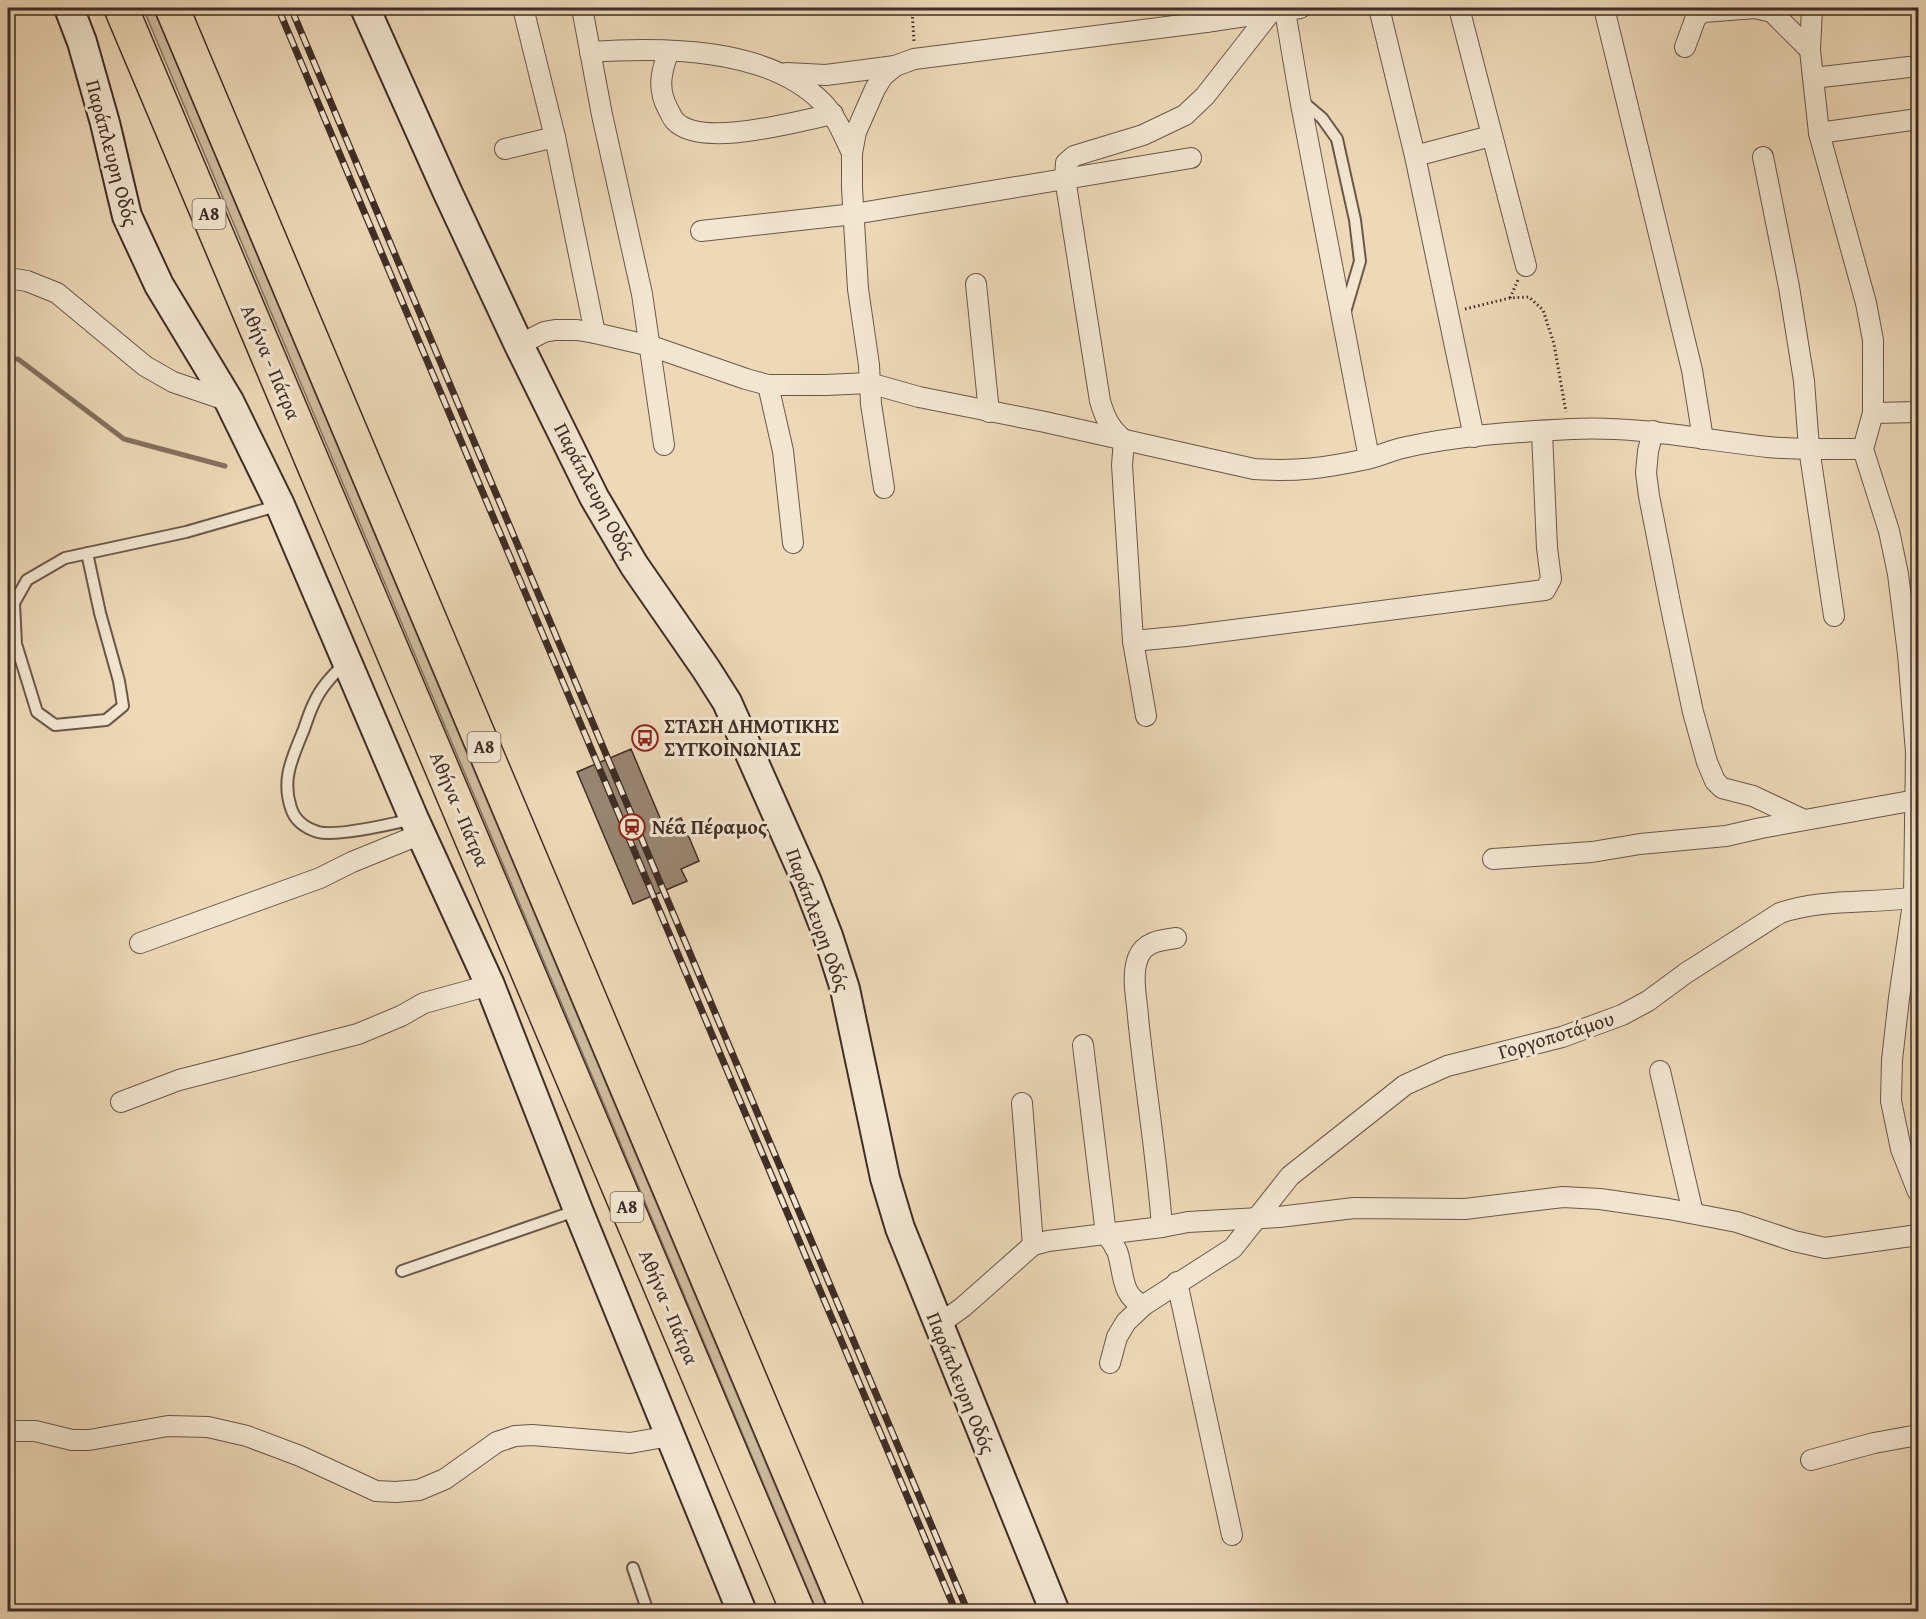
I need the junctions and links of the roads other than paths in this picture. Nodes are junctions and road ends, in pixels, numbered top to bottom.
1 (69, 8) edge
2 (119, 8) edge
3 (172, 8) edge
4 (365, 8) edge
5 (523, 8) edge
6 (582, 8) edge
7 (1379, 8) edge
8 (1459, 8) edge
9 (1604, 8) edge
10 (1812, 8) edge
11 (1281, 10) edge
12 (1779, 10) edge
13 (1205, 15) edge
14 (1685, 47) dead end
15 (1810, 50) junction
16 (669, 51) junction
17 (590, 52) junction
18 (895, 66) junction
19 (1918, 66) edge
20 (774, 72) junction
21 (130, 78) dead end
22 (1813, 78) junction
23 (1300, 99) junction
24 (833, 114) junction
25 (1918, 119) edge
26 (1819, 133) junction
27 (1491, 136) junction
28 (555, 138) junction
29 (504, 149) dead end
30 (852, 153) junction
31 (1416, 156) junction
32 (1763, 157) dead end
33 (1191, 158) dead end
34 (1065, 178) junction
35 (854, 214) junction
36 (700, 231) dead end
37 (1526, 266) dead end
38 (8, 278) edge
39 (976, 284) dead end
40 (1343, 318) junction
41 (595, 333) junction
42 (336, 334) dead end
43 (239, 342) dead end
44 (519, 345) junction
45 (651, 346) junction
46 (869, 383) junction
47 (768, 385) junction
48 (229, 401) junction
49 (342, 412) junction
50 (989, 412) junction
51 (1918, 412) edge
52 (1873, 413) junction
53 (296, 421) junction
54 (1653, 431) junction
55 (1542, 432) junction
56 (1474, 437) junction
57 (1702, 439) junction
58 (1124, 440) junction
59 (664, 445) dead end
60 (1809, 448) junction
61 (1863, 449) junction
62 (1369, 458) junction
63 (884, 488) dead end
64 (280, 505) junction
65 (793, 543) dead end
66 (87, 553) junction
67 (1834, 616) dead end
68 (1133, 640) junction
69 (1913, 652) edge
70 (348, 660) junction
71 (1146, 716) dead end
72 (1916, 800) junction
73 (1804, 820) junction
74 (417, 827) junction
75 (1493, 859) dead end
76 (1916, 897) edge
77 (1176, 938) dead end
78 (140, 943) dead end
79 (490, 985) junction
80 (1083, 1045) dead end
81 (1660, 1071) dead end
82 (121, 1102) dead end
83 (1022, 1103) dead end
84 (1918, 1192) edge
85 (578, 1210) junction
86 (1693, 1213) junction
87 (1256, 1218) junction
88 (1162, 1227) junction
89 (1106, 1234) junction
90 (1918, 1235) edge
91 (1033, 1245) junction
92 (402, 1271) dead end
93 (1177, 1282) junction
94 (1144, 1305) junction
95 (938, 1325) junction
96 (1110, 1363) dead end
97 (8, 1431) edge
98 (670, 1436) junction
99 (1918, 1436) edge
100 (1810, 1460) dead end
101 (1232, 1535) dead end
102 (633, 1568) dead end
103 (648, 1611) edge
104 (742, 1611) edge
105 (798, 1611) edge
106 (848, 1611) edge
107 (1055, 1611) edge

1 - 48 main road, Παράπλευρη Οδός
2 - 21 highway
2 - 53 highway, Αθήνα - Πάτρα / Α8
3 - 49 highway, Α8
4 - 44 main road, Παράπλευρη Οδός
5 - 28 street
6 - 17 street
7 - 31 street
8 - 27 street
9 - 57 street
10 - 15 street
11 - 13 street
11 - 23 street
11 - 34 street
12 - 14 street
12 - 15 street
13 - 18 street
15 - 22 street
16 - 17 street
16 - 20 street
16 - 24 street
17 - 45 street
18 - 20 street
18 - 30 street
19 - 22 street
20 - 24 street
22 - 26 street
23 - 40 street
23 - 40 lane
24 - 30 street
25 - 26 street
26 - 52 street
27 - 31 street
27 - 37 street
28 - 29 street
28 - 41 street
30 - 35 street
31 - 56 street
32 - 60 street
33 - 34 street
34 - 35 street
34 - 58 street
35 - 36 street
35 - 46 street
38 - 48 street
39 - 50 street
40 - 62 street
41 - 44 street
41 - 45 street
42 - 49 highway
43 - 53 highway
44 - 95 main road, Παράπλευρη Οδός
45 - 47 street
45 - 59 street
46 - 47 street
46 - 50 street
46 - 63 street
47 - 65 street
48 - 64 main road, Παράπλευρη Οδός
49 - 106 highway, Α8
50 - 58 street
51 - 52 street
52 - 61 street
53 - 105 highway, Αθήνα - Πάτρα / Α8
54 - 55 street
54 - 57 street
54 - 73 street
55 - 56 street
55 - 68 street
56 - 62 street
57 - 60 street
58 - 62 street
58 - 68 street
60 - 61 street
60 - 67 street
61 - 69 street
64 - 66 lane
64 - 70 main road, Παράπλευρη Οδός
66 - 66 lane
68 - 71 street
69 - 72 street
70 - 74 main road, Παράπλευρη Οδός
70 - 74 lane
72 - 73 street
72 - 76 street
73 - 75 street
74 - 78 street
74 - 79 main road, Παράπλευρη Οδός
76 - 84 street
76 - 87 street, Γοργοποτάμου
77 - 88 street
79 - 82 street
79 - 85 main road, Παράπλευρη Οδός
80 - 89 street
81 - 86 street
83 - 91 street
85 - 92 lane
85 - 98 main road, Παράπλευρη Οδός
86 - 87 street
86 - 90 street
87 - 88 street
87 - 93 street, Γοργοποτάμου
88 - 89 street
89 - 91 street
89 - 94 street
91 - 95 street
93 - 94 street, Γοργοποτάμου
93 - 101 street
94 - 96 street, Γοργοποτάμου
95 - 107 main road, Παράπλευρη Οδός
97 - 98 street
98 - 104 main road, Παράπλευρη Οδός
99 - 100 street
102 - 103 lane

